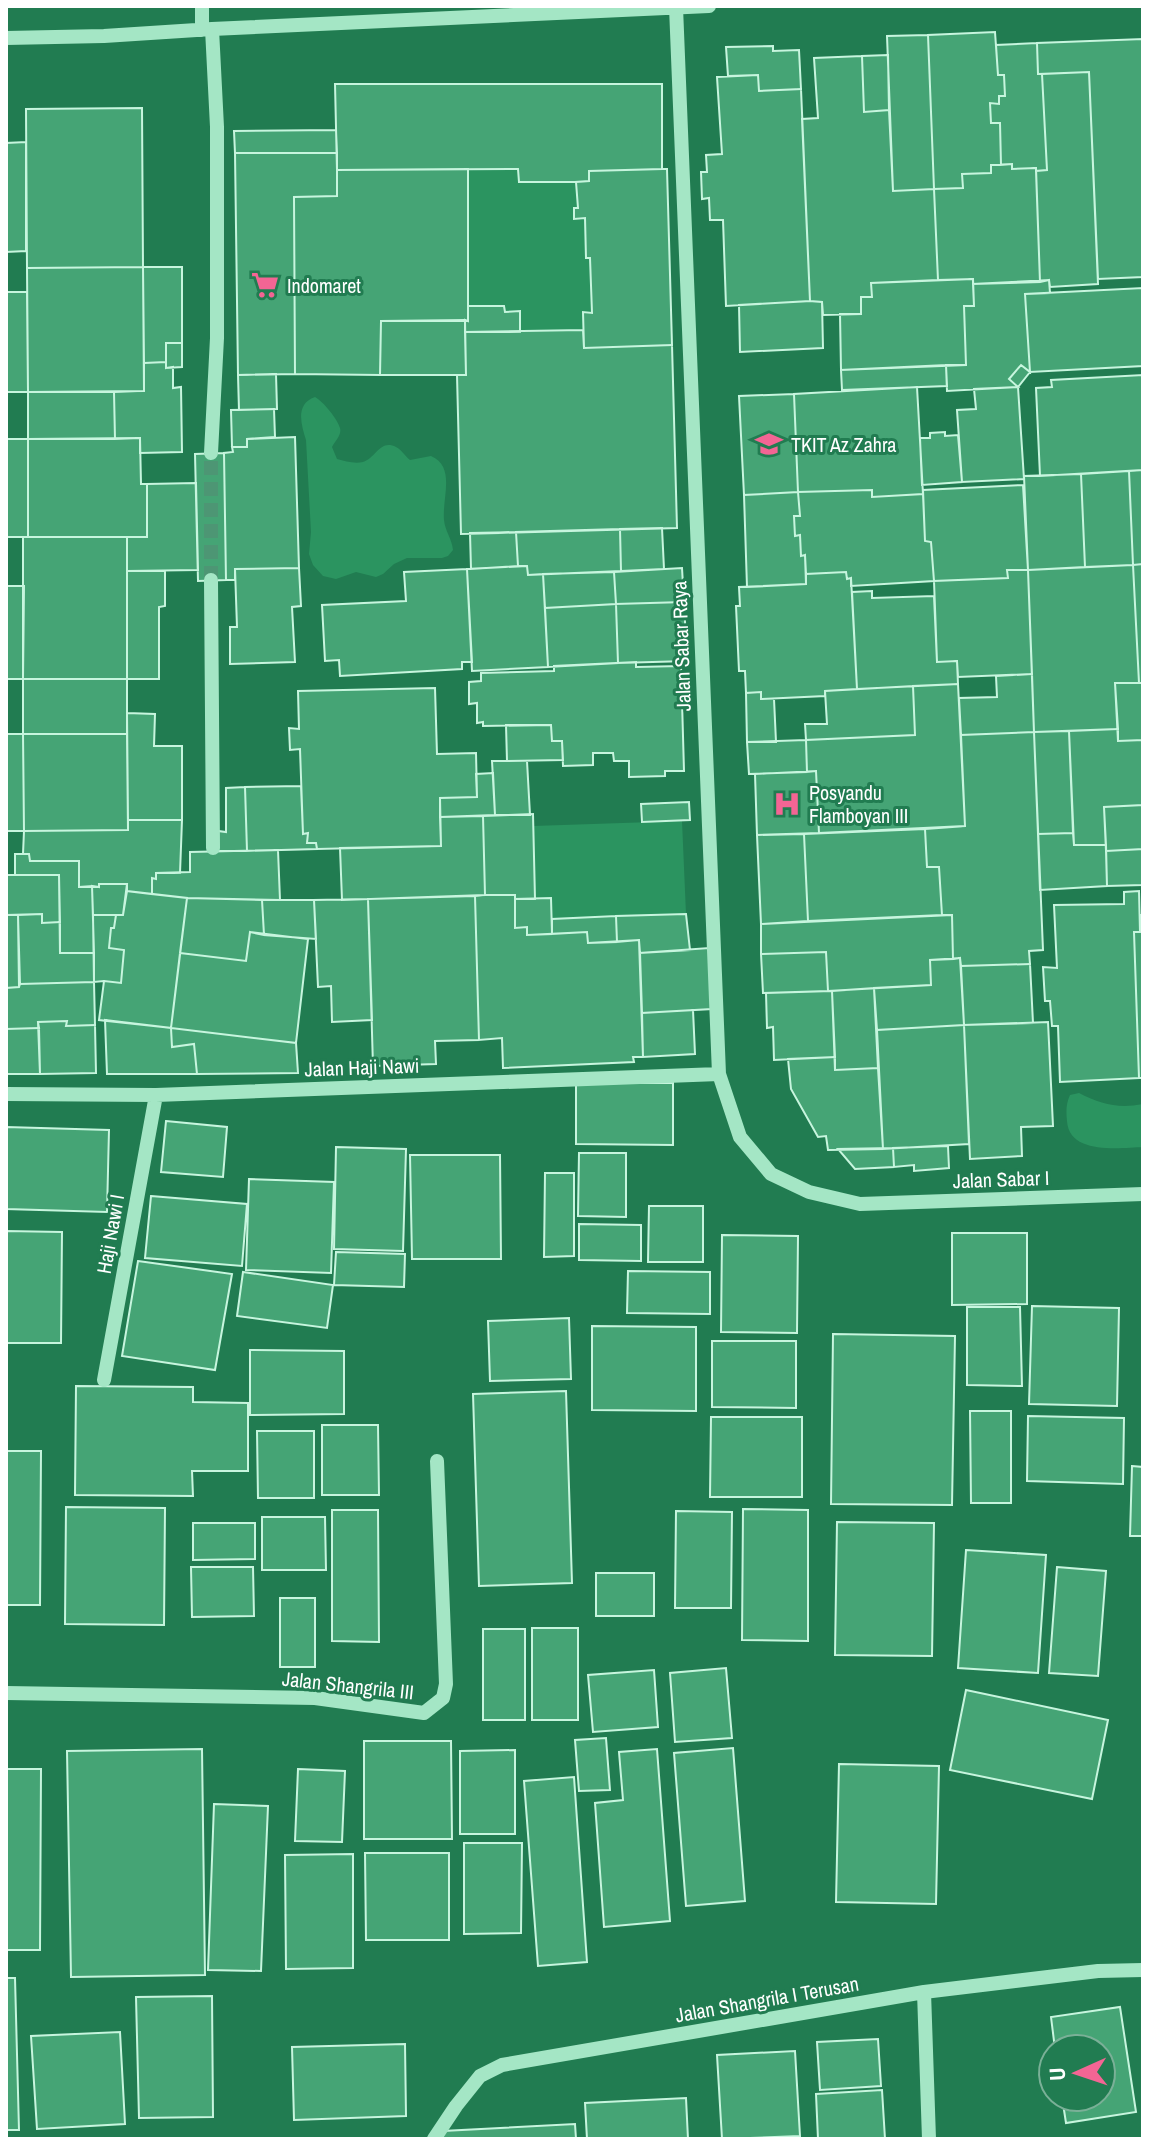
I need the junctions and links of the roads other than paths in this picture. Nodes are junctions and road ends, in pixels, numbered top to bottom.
1 (202, 6) edge
2 (709, 6) edge
3 (676, 7) edge
4 (207, 29) junction
5 (6, 38) edge
6 (211, 453) tunnel mouth
7 (211, 580) tunnel mouth
8 (213, 848) dead end
9 (719, 1074) junction
10 (6, 1094) edge
11 (156, 1095) junction
12 (1143, 1194) edge
13 (860, 1204) joint
14 (104, 1380) dead end
15 (437, 1461) dead end
16 (6, 1693) edge
17 (1143, 1970) edge
18 (924, 1992) junction
19 (434, 2139) edge
20 (929, 2139) edge

1 - 4 street
2 - 3 street
3 - 4 street
3 - 9 street, Jalan Sabar Raya
4 - 5 street
4 - 6 street
7 - 8 street
9 - 11 street, Jalan Haji Nawi
9 - 13 street, Jalan Sabar Raya
10 - 11 street, Jalan Haji Nawi
11 - 14 street, Haji Nawi I
12 - 13 street, Jalan Sabar I
15 - 16 street, Jalan Shangrila III
17 - 18 street, Jalan Shangrila I Terusan
18 - 19 street, Jalan Shangrila I Terusan
18 - 20 street

